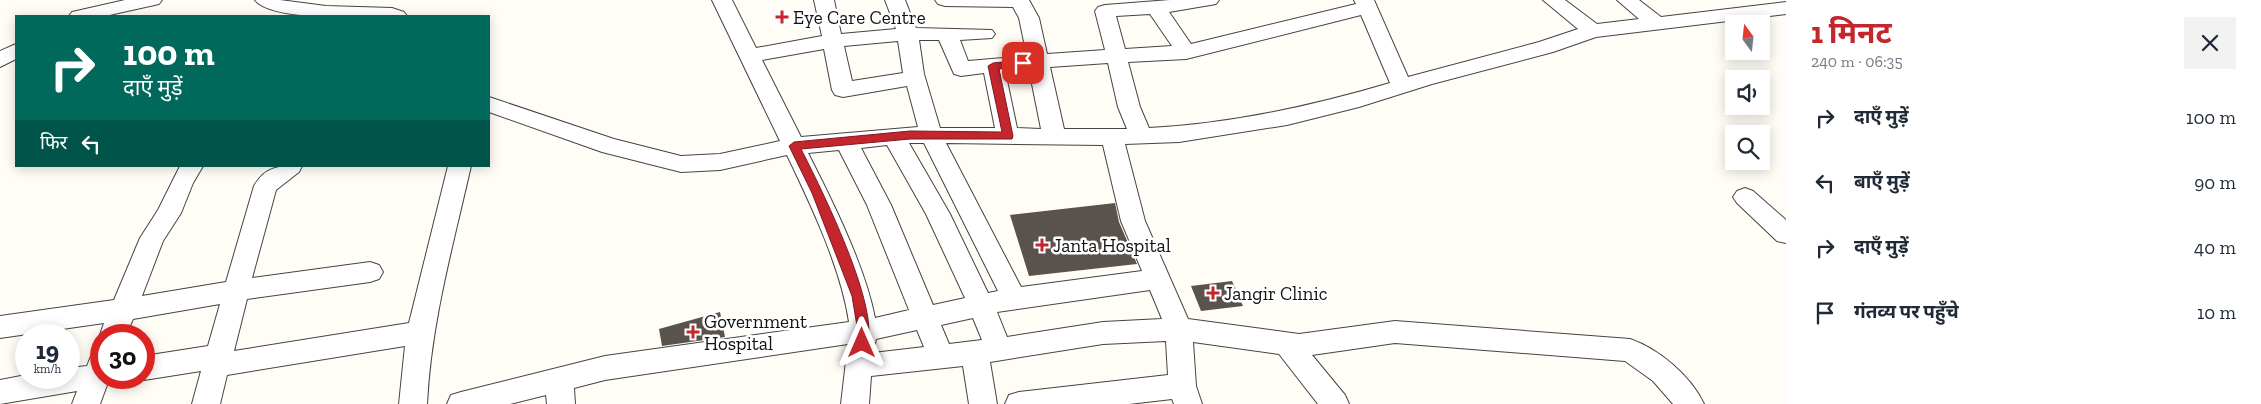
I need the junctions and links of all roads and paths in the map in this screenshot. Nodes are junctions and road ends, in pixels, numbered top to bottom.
1 (79, 0) edge
2 (152, 0) edge
3 (722, 0) edge
4 (824, 0) edge
5 (895, 0) edge
6 (946, 0) edge
7 (1020, 0) edge
8 (1209, 0) edge
9 (1554, 0) edge
10 (1627, 0) edge
11 (1365, 4) edge
12 (266, 7) edge
13 (1156, 8) junction
14 (1786, 8) edge
15 (71, 15) edge
16 (84, 15) edge
17 (394, 15) edge
18 (1658, 24) junction
19 (1593, 31) junction
20 (908, 34) junction
21 (947, 34) junction
22 (985, 34) dead end
23 (832, 41) junction
24 (1186, 52) junction
25 (750, 56) junction
26 (1116, 57) junction
27 (1038, 61) junction
28 (993, 66) junction
29 (915, 78) junction
30 (1402, 86) junction
31 (490, 104) edge
32 (930, 135) junction
33 (1008, 136) junction
34 (1054, 136) junction
35 (1141, 136) junction
36 (894, 137) junction
37 (1112, 137) junction
38 (846, 141) junction
39 (794, 146) junction
40 (191, 167) edge
41 (290, 167) edge
42 (460, 167) edge
43 (1745, 197) dead end
44 (1786, 234) edge
45 (370, 272) dead end
46 (1158, 279) junction
47 (237, 291) junction
48 (1014, 298) junction
49 (982, 306) junction
50 (123, 310) junction
51 (925, 319) junction
52 (117, 324) edge
53 (0, 327) edge
54 (1179, 329) junction
55 (420, 332) junction
56 (864, 332) junction
57 (1286, 343) junction
58 (987, 351) junction
59 (941, 357) junction
60 (219, 360) junction
61 (858, 366) junction
62 (155, 367) edge
63 (90, 374) edge
64 (93, 389) edge
65 (0, 392) edge
66 (560, 392) edge
67 (1185, 395) edge
68 (86, 404) edge
69 (206, 404) edge
70 (413, 404) edge
71 (461, 404) edge
72 (855, 404) edge
73 (983, 404) edge
74 (1019, 404) edge
75 (1335, 404) edge
76 (1690, 404) edge

1 - 15 street
2 - 16 street
3 - 25 street
4 - 23 street
5 - 20 street
6 - 7 street
7 - 27 street
8 - 13 street
9 - 19 street
10 - 18 street
11 - 24 street
11 - 30 street
12 - 17 street
13 - 24 street
13 - 26 street
14 - 18 street
18 - 19 street
19 - 30 street
20 - 21 street
20 - 23 street
20 - 29 street
21 - 22 street
21 - 28 street
23 - 25 street
23 - 29 street
24 - 26 street
25 - 39 street
26 - 27 street
26 - 35 street
27 - 28 street
27 - 34 street
28 - 33 street
29 - 32 street
30 - 35 street
31 - 39 street
32 - 33 street
32 - 36 street
32 - 48 street
33 - 34 street
34 - 37 street
35 - 37 street
36 - 38 street
36 - 49 street
37 - 46 street
38 - 39 street
38 - 51 street
39 - 56 street
40 - 50 street
41 - 47 street
42 - 55 street
43 - 44 street
45 - 47 street
46 - 48 street
46 - 54 street
47 - 50 street
47 - 60 street
48 - 49 street
49 - 51 street
49 - 58 street
50 - 52 street
50 - 53 street
51 - 56 street
51 - 59 street
54 - 57 street
54 - 58 street
54 - 67 street
55 - 60 street
55 - 70 street
56 - 61 street
56 - 66 street
57 - 75 street
57 - 76 street
58 - 59 street
58 - 73 street
59 - 61 street
60 - 62 street
60 - 69 street
61 - 72 street
63 - 65 street
64 - 68 street
66 - 71 street
67 - 74 street

